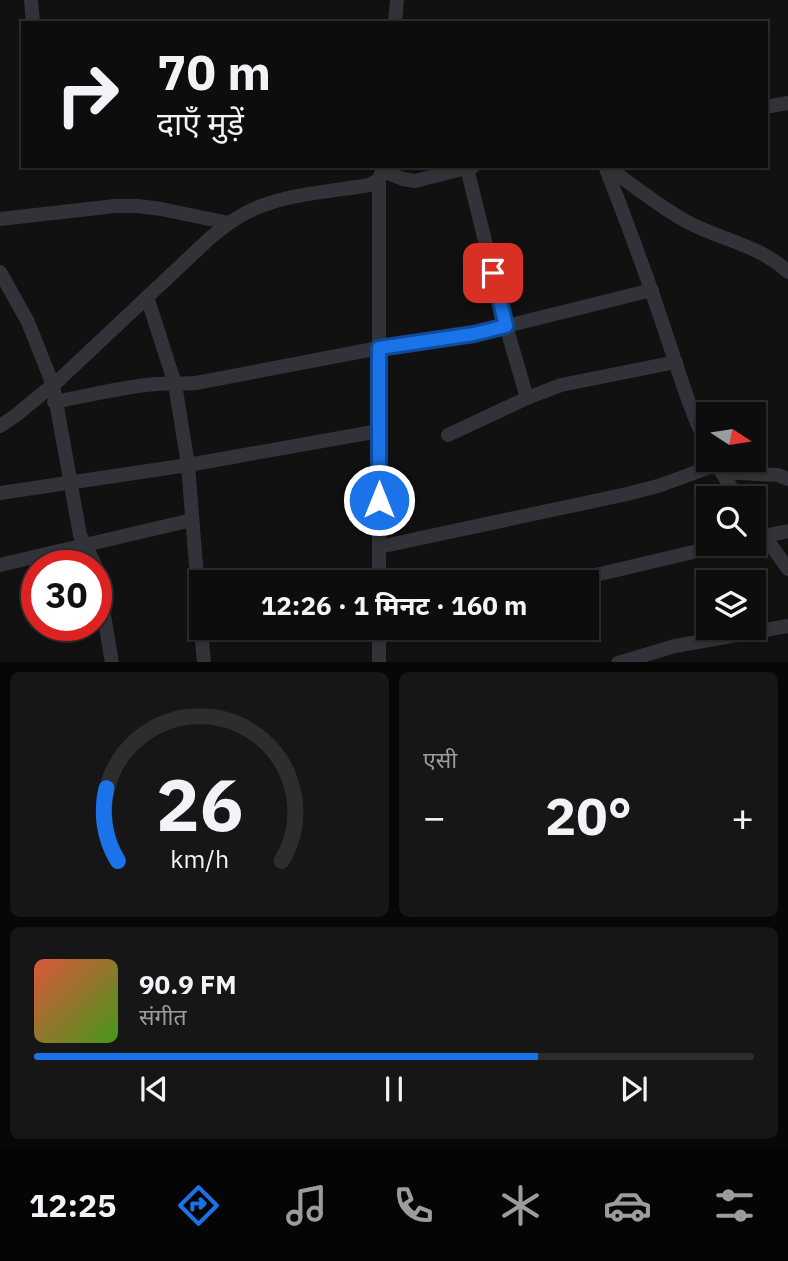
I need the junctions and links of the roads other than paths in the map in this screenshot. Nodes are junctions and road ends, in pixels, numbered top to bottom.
1 (31, 0) edge
2 (397, 0) edge
3 (33, 21) edge
4 (395, 21) edge
5 (788, 103) edge
6 (768, 107) edge
7 (467, 168) edge
8 (471, 168) edge
9 (607, 168) edge
10 (609, 168) edge
11 (382, 172) edge
12 (0, 219) edge
13 (229, 223) junction
14 (0, 272) edge
15 (788, 272) edge
16 (4, 289) edge
17 (652, 290) junction
18 (147, 297) junction
19 (506, 326) junction
20 (379, 348) junction
21 (676, 362) junction
22 (175, 384) junction
23 (52, 386) junction
24 (527, 398) junction
25 (54, 402) junction
26 (696, 420) edge
27 (0, 426) edge
28 (379, 431) junction
29 (448, 435) dead end
30 (188, 466) junction
31 (699, 472) edge
32 (758, 472) edge
33 (788, 479) edge
34 (70, 483) junction
35 (0, 493) edge
36 (192, 520) junction
37 (788, 531) edge
38 (766, 536) edge
39 (766, 545) edge
40 (85, 546) junction
41 (379, 547) junction
42 (87, 550) edge
43 (696, 551) edge
44 (0, 565) edge
45 (788, 569) edge
46 (196, 570) edge
47 (379, 570) edge
48 (599, 574) edge
49 (788, 626) edge
50 (202, 640) edge
51 (379, 640) edge
52 (108, 641) edge
53 (112, 662) edge
54 (204, 662) edge
55 (379, 662) edge
56 (621, 662) edge

1 - 3 street
2 - 4 street
5 - 6 street
7 - 11 street
8 - 19 street
9 - 17 street
10 - 15 street
11 - 13 street
11 - 20 street
12 - 13 street
13 - 18 street
14 - 16 street
16 - 23 street
17 - 19 street
17 - 21 street
18 - 22 street
18 - 23 street
19 - 20 street
19 - 24 street
20 - 22 street
20 - 28 street
21 - 24 street
21 - 26 street
22 - 25 street
22 - 30 street
23 - 25 street
23 - 27 street
24 - 29 street
25 - 34 street
28 - 30 street
28 - 41 street
30 - 34 street
30 - 36 street
31 - 41 street
32 - 33 street
34 - 35 street
34 - 40 street
36 - 40 street
36 - 46 street
37 - 38 street
39 - 45 street
40 - 42 street
40 - 44 street
41 - 47 street
43 - 48 street
49 - 56 street
50 - 54 street
51 - 55 street
52 - 53 street

